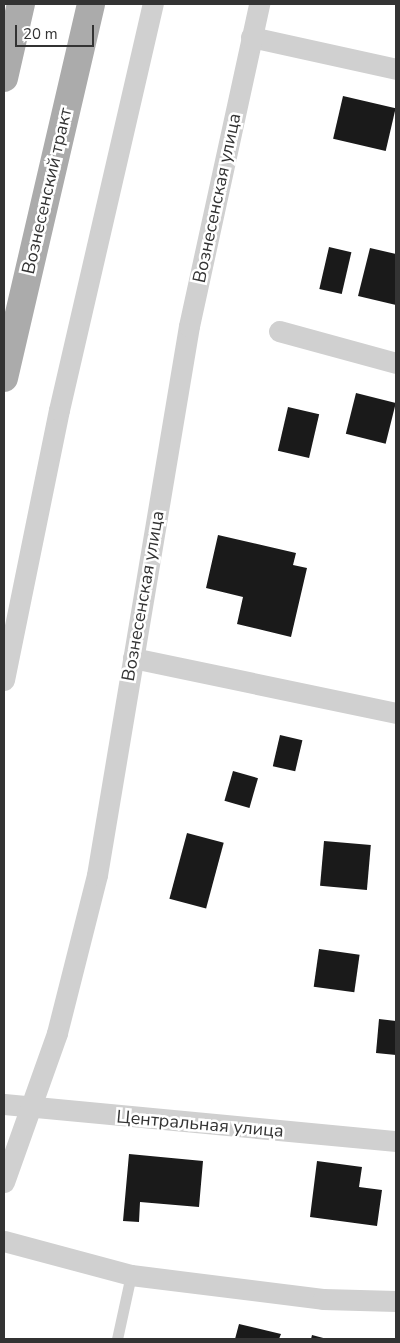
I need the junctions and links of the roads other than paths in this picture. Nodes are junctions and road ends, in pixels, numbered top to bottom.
1 (21, 4) edge
2 (91, 4) edge
3 (153, 4) edge
4 (259, 4) edge
5 (251, 37) junction
6 (396, 69) edge
7 (4, 78) edge
8 (279, 331) dead end
9 (396, 363) edge
10 (4, 378) edge
11 (133, 658) junction
12 (4, 680) edge
13 (396, 714) edge
14 (4, 1104) edge
15 (29, 1109) junction
16 (396, 1141) edge
17 (4, 1182) edge
18 (4, 1241) edge
19 (131, 1275) junction
20 (396, 1301) edge
21 (117, 1339) edge

1 - 7 main road
2 - 10 main road, Вознесенский тракт
3 - 12 street
4 - 5 street, Вознесенская улица
5 - 6 street
5 - 11 street, Вознесенская улица
8 - 9 street
11 - 13 street
11 - 15 street, Вознесенская улица
14 - 15 street, Центральная улица
15 - 16 street, Центральная улица
15 - 17 street, Вознесенская улица
18 - 19 street
19 - 20 street
19 - 21 lane

